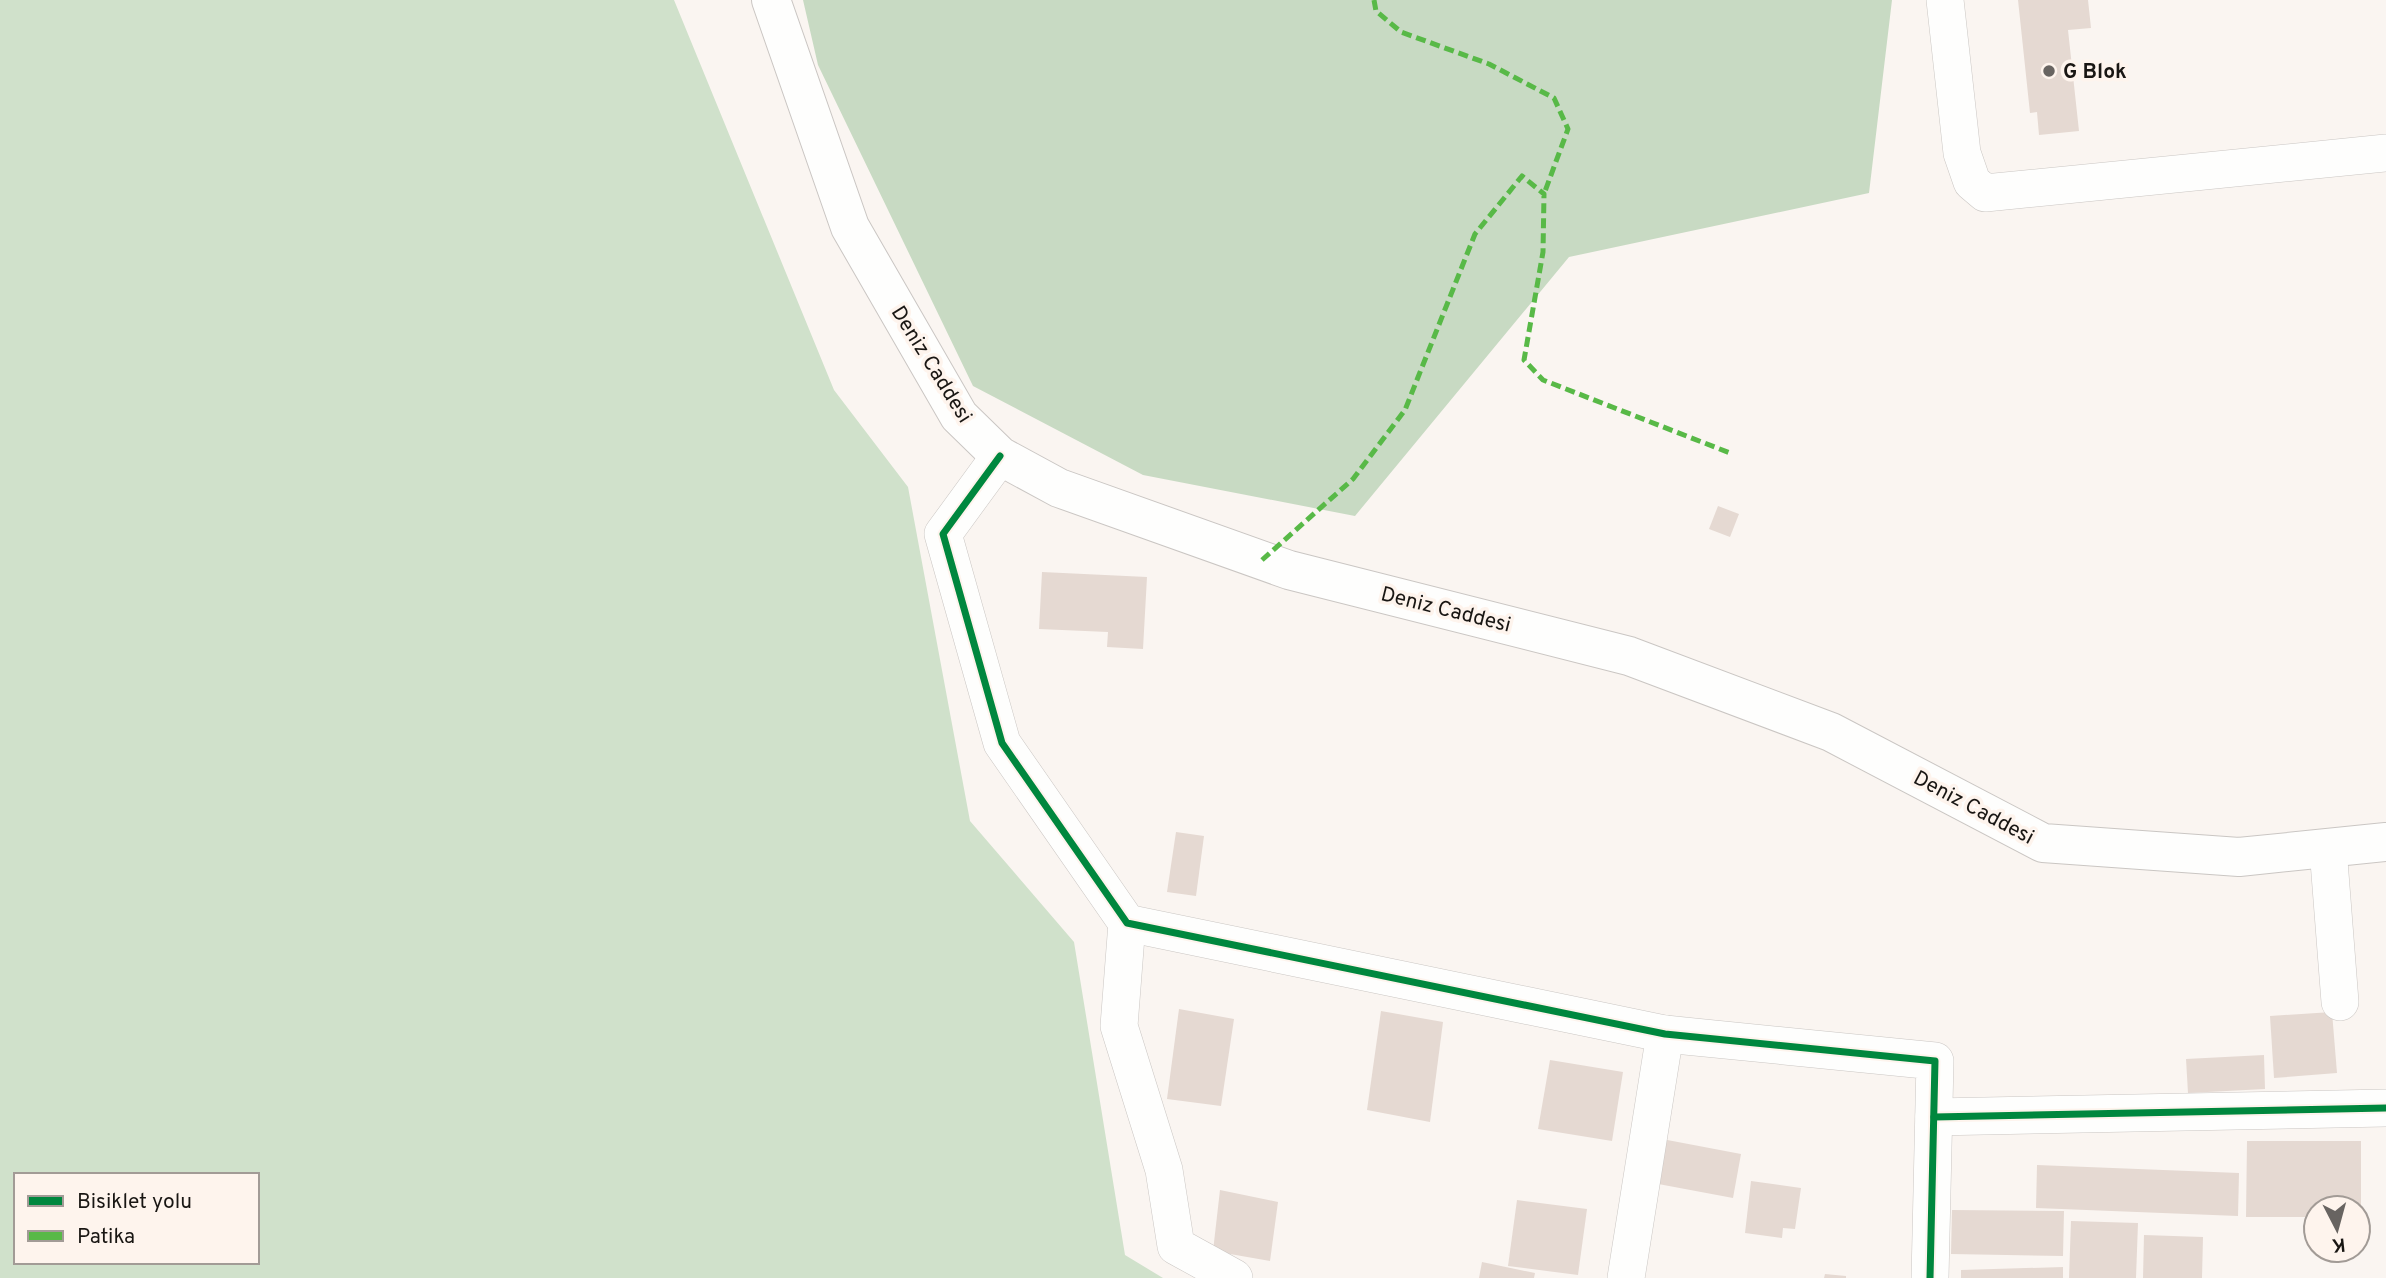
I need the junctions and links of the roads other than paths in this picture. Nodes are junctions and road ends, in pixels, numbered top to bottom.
1 (771, 0) edge
2 (1945, 0) edge
3 (2386, 153) edge
4 (1000, 456) junction
5 (2386, 842) edge
6 (2328, 848) junction
7 (1127, 923) junction
8 (2340, 1002) dead end
9 (1665, 1034) junction
10 (2386, 1108) edge
11 (1934, 1117) junction
12 (1234, 1278) edge
13 (1626, 1278) edge
14 (1930, 1278) edge

1 - 4 main road, Deniz Caddesi
2 - 3 street
4 - 6 main road, Deniz Caddesi
4 - 7 street
5 - 6 main road, Deniz Caddesi
6 - 8 street
7 - 9 street
7 - 12 street
9 - 11 street
9 - 13 street
10 - 11 street
11 - 14 street

